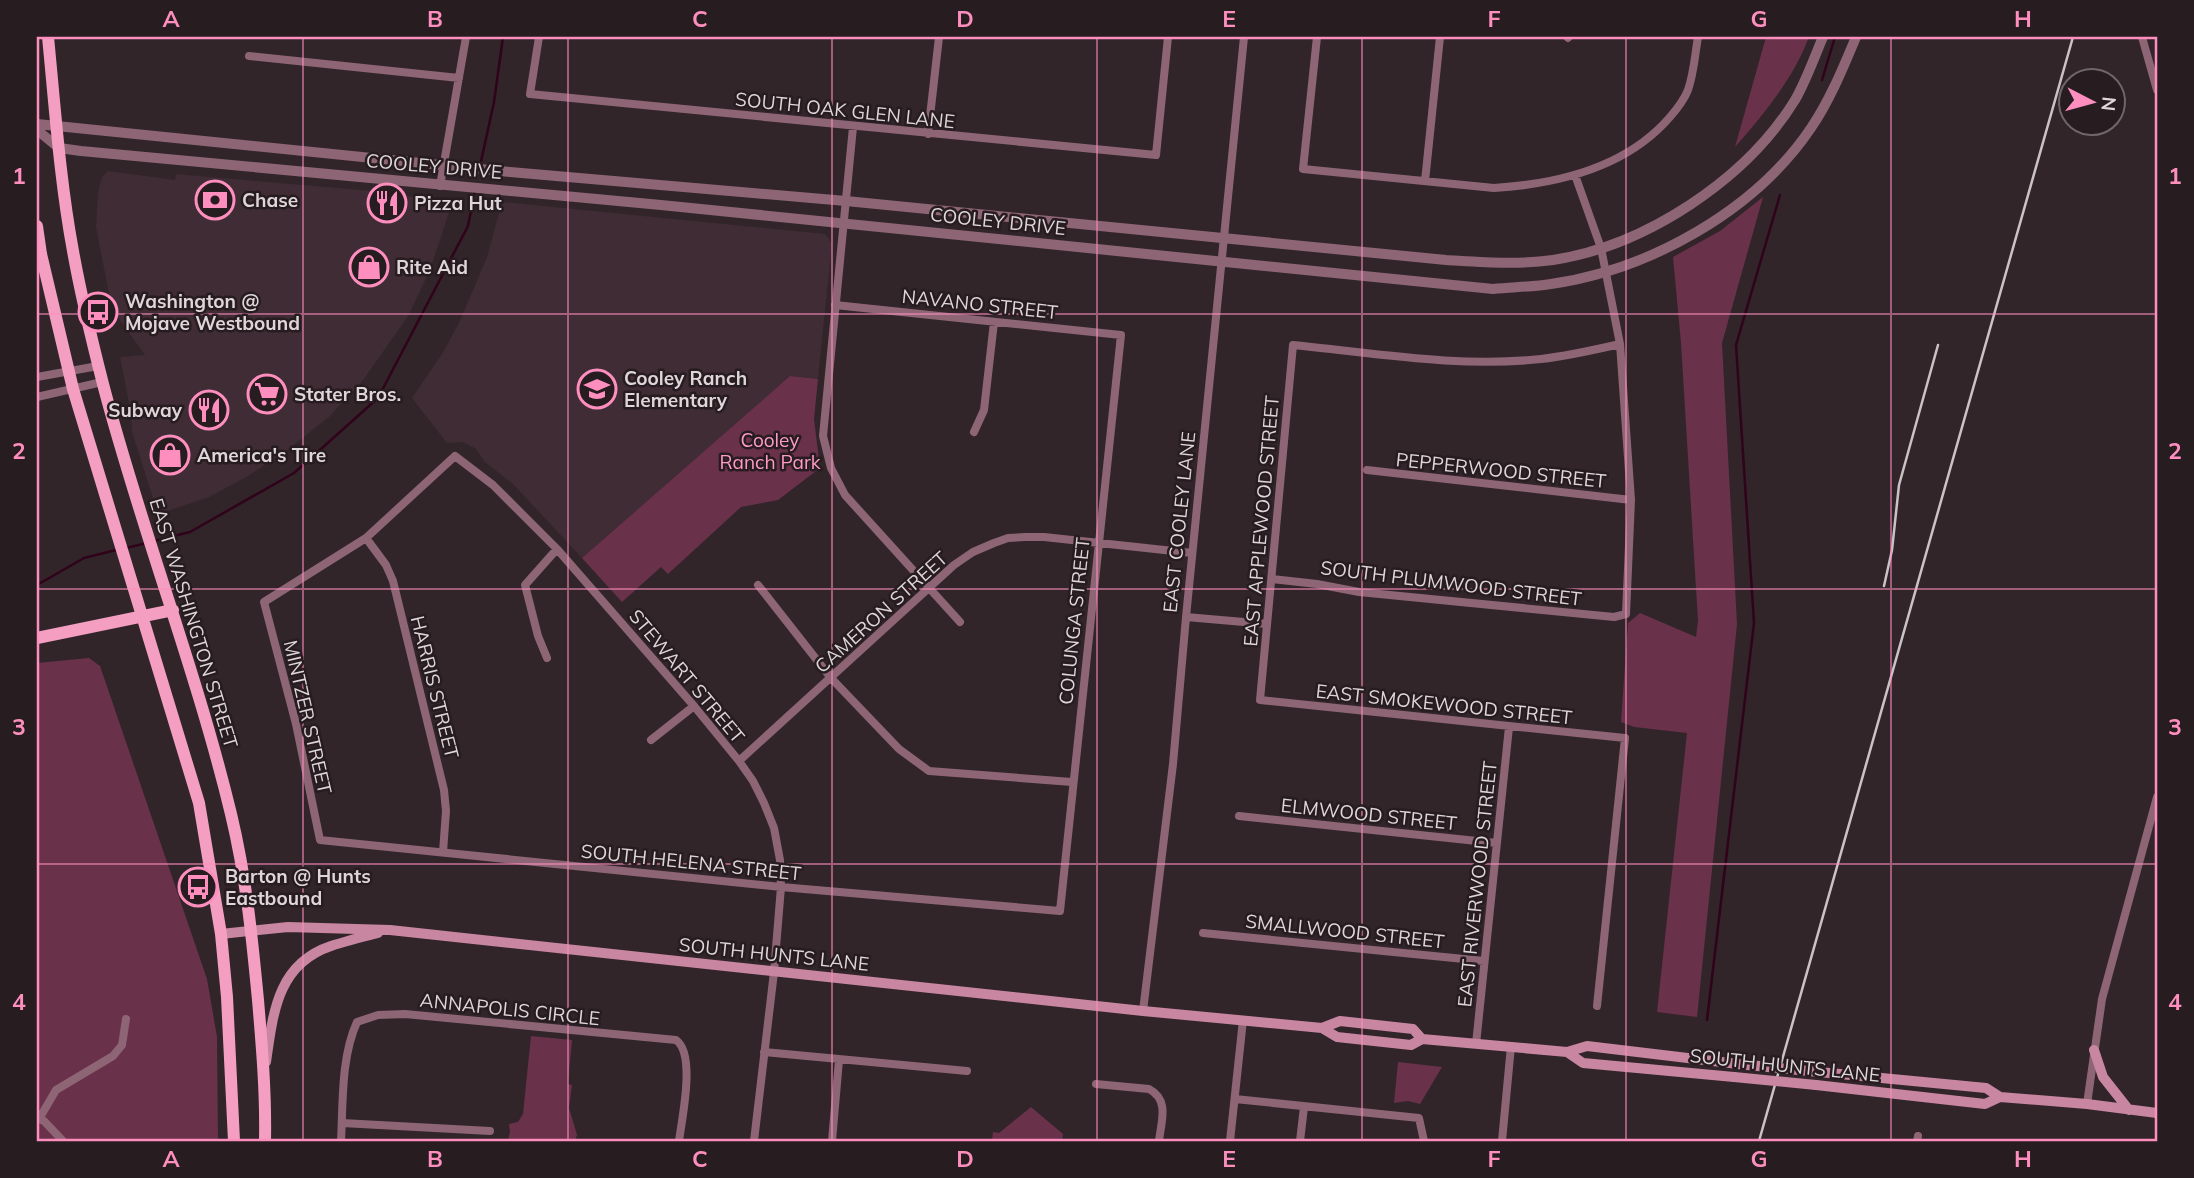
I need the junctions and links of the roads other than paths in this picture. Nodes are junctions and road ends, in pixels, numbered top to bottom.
1 (48, 37) edge
2 (466, 37) edge
3 (539, 37) edge
4 (939, 37) edge
5 (1168, 37) edge
6 (1244, 37) edge
7 (1317, 37) edge
8 (1440, 37) edge
9 (1698, 37) edge
10 (1823, 37) edge
11 (1856, 37) edge
12 (2141, 37) edge
13 (249, 56) dead end
14 (459, 78) junction
15 (2157, 90) edge
16 (37, 124) edge
17 (57, 126) junction
18 (853, 127) junction
19 (37, 130) edge
20 (928, 134) junction
21 (252, 147) junction
22 (59, 148) junction
23 (356, 157) junction
24 (444, 165) junction
25 (250, 167) junction
26 (538, 174) junction
27 (1575, 175) junction
28 (354, 176) junction
29 (1425, 181) junction
30 (440, 186) junction
31 (536, 193) junction
32 (846, 201) junction
33 (844, 223) junction
34 (37, 226) edge
35 (1224, 238) junction
36 (1601, 248) junction
37 (1221, 261) junction
38 (1606, 272) junction
39 (835, 305) junction
40 (994, 321) junction
41 (1121, 335) joint
42 (1620, 344) junction
43 (99, 366) junction
44 (69, 370) junction
45 (37, 377) edge
46 (102, 382) junction
47 (74, 389) junction
48 (37, 397) edge
49 (974, 432) dead end
50 (1367, 470) dead end
51 (1631, 500) junction
52 (366, 538) junction
53 (1098, 542) junction
54 (556, 549) junction
55 (1192, 553) junction
56 (1272, 579) junction
57 (758, 585) dead end
58 (929, 587) junction
59 (173, 610) junction
60 (144, 617) junction
61 (1186, 617) junction
62 (960, 622) dead end
63 (1267, 624) junction
64 (37, 638) edge
65 (547, 658) dead end
66 (831, 678) junction
67 (1260, 700) joint
68 (694, 706) junction
69 (1509, 727) junction
70 (651, 740) dead end
71 (739, 761) junction
72 (1072, 782) junction
73 (2157, 797) edge
74 (1239, 817) dead end
75 (320, 840) joint
76 (1496, 843) junction
77 (443, 852) junction
78 (780, 887) junction
79 (1060, 911) joint
80 (252, 930) junction
81 (390, 930) junction
82 (1203, 933) dead end
83 (221, 934) junction
84 (1484, 961) junction
85 (774, 972) junction
86 (1597, 1006) dead end
87 (1143, 1011) junction
88 (126, 1019) dead end
89 (1243, 1020) junction
90 (1322, 1028) junction
91 (1422, 1039) junction
92 (1476, 1044) junction
93 (1511, 1046) junction
94 (2094, 1050) junction
95 (764, 1052) junction
96 (1567, 1052) junction
97 (839, 1060) junction
98 (264, 1071) junction
99 (967, 1071) dead end
100 (1096, 1084) dead end
101 (2000, 1097) junction
102 (1235, 1099) junction
103 (2087, 1104) junction
104 (1304, 1107) junction
105 (2129, 1110) junction
106 (2157, 1113) edge
107 (38, 1119) edge
108 (342, 1123) junction
109 (490, 1131) dead end
110 (63, 1141) edge
111 (234, 1141) edge
112 (265, 1141) edge
113 (341, 1141) edge
114 (679, 1141) edge
115 (754, 1141) edge
116 (832, 1141) edge
117 (1159, 1141) edge
118 (1230, 1141) edge
119 (1300, 1141) edge
120 (1424, 1141) edge
121 (1502, 1141) edge

1 - 17 main road, EAST WASHINGTON STREET
2 - 14 street
3 - 18 street, SOUTH OAK GLEN LANE
4 - 20 street
5 - 20 street, SOUTH OAK GLEN LANE
6 - 35 street, EAST COOLEY LANE
7 - 29 street
8 - 29 street
9 - 27 street
10 - 36 street, COOLEY DRIVE
11 - 38 street, COOLEY DRIVE
12 - 15 street
13 - 14 street
14 - 24 street
16 - 17 street, COOLEY DRIVE
17 - 21 street, COOLEY DRIVE
17 - 22 main road, EAST WASHINGTON STREET
18 - 20 street, SOUTH OAK GLEN LANE
18 - 32 street
19 - 22 street
21 - 23 street, COOLEY DRIVE
21 - 25 street
22 - 25 street, COOLEY DRIVE
22 - 43 main road, EAST WASHINGTON STREET
23 - 24 street, COOLEY DRIVE
23 - 28 street
24 - 26 street, COOLEY DRIVE
24 - 30 street
25 - 28 street, COOLEY DRIVE
26 - 31 street
26 - 32 street, COOLEY DRIVE
27 - 29 street
27 - 36 street
28 - 30 street, COOLEY DRIVE
30 - 31 street, COOLEY DRIVE
31 - 33 street, COOLEY DRIVE
32 - 33 street
32 - 35 street, COOLEY DRIVE
33 - 37 street, COOLEY DRIVE
33 - 39 street
34 - 44 main road
35 - 36 street, COOLEY DRIVE
35 - 37 street, EAST COOLEY LANE
36 - 38 street
37 - 38 street, COOLEY DRIVE
37 - 55 street, EAST COOLEY LANE
38 - 42 street
39 - 40 street, NAVANO STREET
39 - 58 street
40 - 41 street, NAVANO STREET
40 - 49 street
41 - 53 street, COLUNGA STREET
42 - 51 street
42 - 56 street, EAST APPLEWOOD STREET
43 - 44 street
43 - 46 main road, EAST WASHINGTON STREET
44 - 45 street
44 - 47 main road
46 - 47 street
46 - 59 main road, EAST WASHINGTON STREET
47 - 48 street
47 - 60 main road
50 - 51 street, PEPPERWOOD STREET
51 - 56 street, SOUTH PLUMWOOD STREET
52 - 54 street, STEWART STREET
52 - 75 street, MINTZER STREET
52 - 77 street, HARRIS STREET
53 - 55 street, CAMERON STREET
53 - 58 street, CAMERON STREET
53 - 72 street, COLUNGA STREET
54 - 65 street
54 - 68 street, STEWART STREET
55 - 61 street, EAST COOLEY LANE
56 - 63 street, EAST APPLEWOOD STREET
57 - 66 street
58 - 62 street
58 - 66 street, CAMERON STREET
59 - 60 main road
59 - 80 main road, EAST WASHINGTON STREET
60 - 64 main road
60 - 83 main road
61 - 63 street
61 - 87 street, EAST COOLEY LANE
63 - 67 street, EAST APPLEWOOD STREET
66 - 71 street, CAMERON STREET
66 - 72 street
67 - 69 street, EAST SMOKEWOOD STREET
68 - 70 street
68 - 71 street, STEWART STREET
69 - 76 street, EAST RIVERWOOD STREET
69 - 86 street, EAST SMOKEWOOD STREET
71 - 78 street, STEWART STREET
72 - 79 street, COLUNGA STREET
73 - 94 street
74 - 76 street, ELMWOOD STREET
75 - 77 street, SOUTH HELENA STREET
76 - 84 street, EAST RIVERWOOD STREET
77 - 78 street, SOUTH HELENA STREET
78 - 79 street, SOUTH HELENA STREET
78 - 85 street, STEWART STREET
80 - 81 main road, SOUTH HUNTS LANE
80 - 83 main road, SOUTH HUNTS LANE
80 - 98 main road, EAST WASHINGTON STREET
81 - 85 main road, SOUTH HUNTS LANE
81 - 98 main road
82 - 84 street, SMALLWOOD STREET
83 - 111 main road
84 - 92 street, EAST RIVERWOOD STREET
85 - 87 main road, SOUTH HUNTS LANE
85 - 95 street, STEWART STREET
87 - 89 main road, SOUTH HUNTS LANE
88 - 107 street
89 - 90 main road, SOUTH HUNTS LANE
89 - 102 street
90 - 91 main road, SOUTH HUNTS LANE
90 - 91 main road, SOUTH HUNTS LANE
91 - 92 main road, SOUTH HUNTS LANE
92 - 93 main road, SOUTH HUNTS LANE
93 - 96 main road, SOUTH HUNTS LANE
93 - 121 street
94 - 103 street
94 - 105 main road
95 - 97 street
95 - 115 street, STEWART STREET
96 - 101 main road, SOUTH HUNTS LANE, bridge
96 - 101 main road, SOUTH HUNTS LANE, bridge
97 - 99 street
97 - 116 street
98 - 112 main road, EAST WASHINGTON STREET
100 - 117 street
101 - 103 main road, SOUTH HUNTS LANE
102 - 104 street
102 - 118 street
103 - 105 main road, SOUTH HUNTS LANE
104 - 119 street
104 - 120 street
105 - 106 main road, SOUTH HUNTS LANE
107 - 110 street
108 - 109 street
108 - 113 street, ANNAPOLIS CIRCLE
108 - 114 street, ANNAPOLIS CIRCLE

